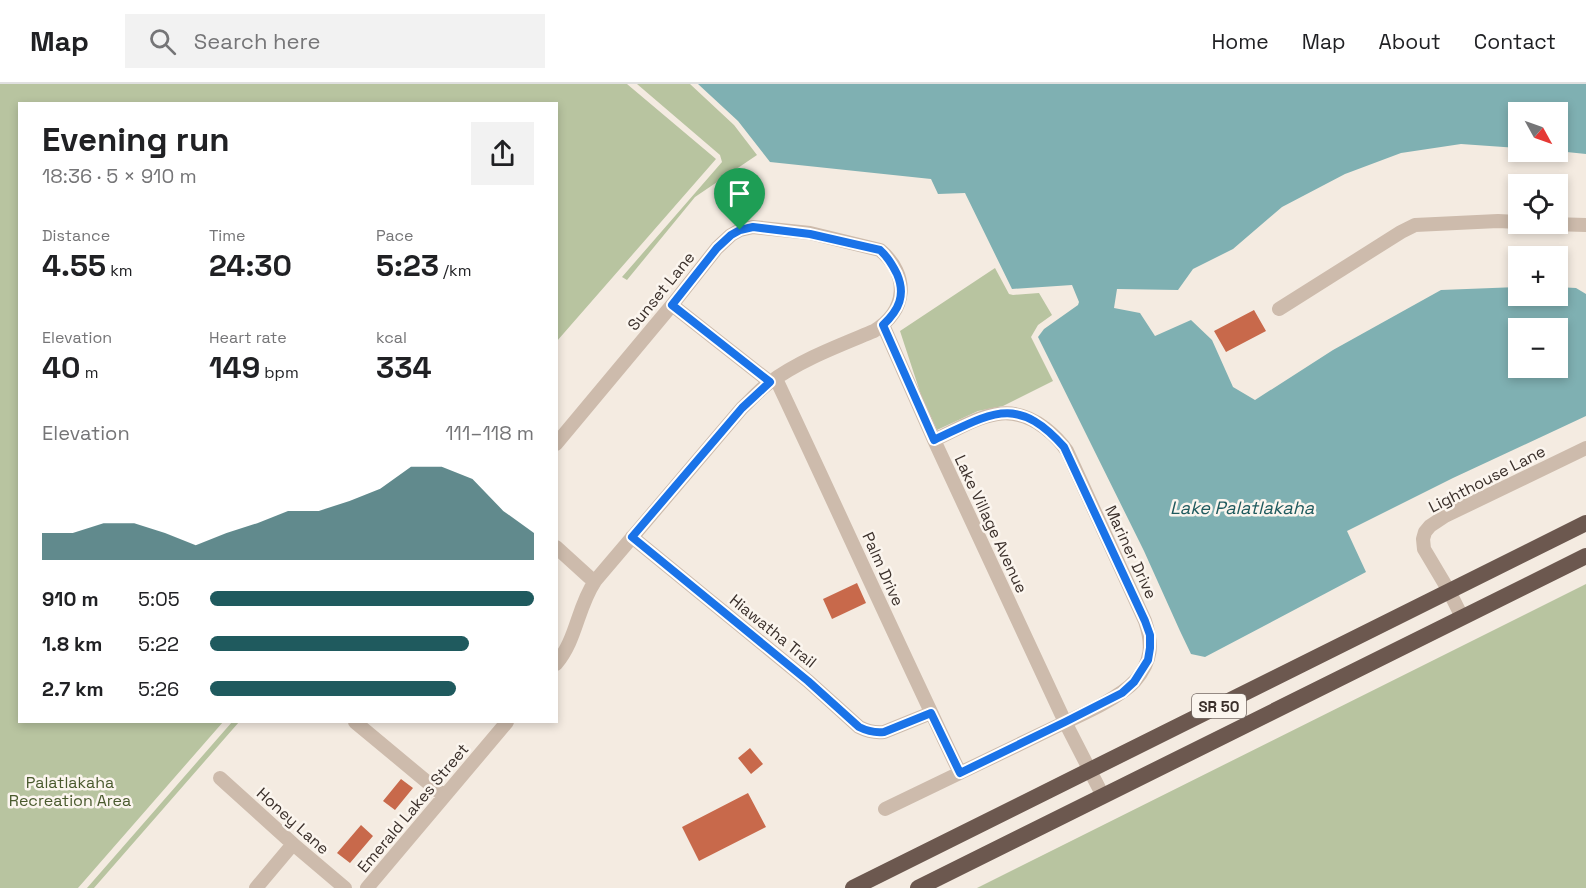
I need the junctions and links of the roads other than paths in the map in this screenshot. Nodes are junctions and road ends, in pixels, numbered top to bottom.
1 (1508, 222) edge
2 (1568, 224) edge
3 (1586, 225) edge
4 (672, 305) junction
5 (1279, 309) dead end
6 (883, 325) junction
7 (773, 380) junction
8 (934, 440) junction
9 (558, 442) edge
10 (1586, 448) edge
11 (1586, 523) edge
12 (632, 537) junction
13 (558, 550) edge
14 (1586, 556) edge
15 (595, 581) junction
16 (1449, 591) junction
17 (1462, 617) junction
18 (558, 661) edge
19 (931, 713) junction
20 (1065, 722) junction
21 (356, 723) edge
22 (506, 723) edge
23 (1089, 771) junction
24 (960, 773) junction
25 (220, 778) dead end
26 (444, 796) junction
27 (1103, 796) junction
28 (885, 809) dead end
29 (293, 844) junction
30 (256, 888) edge
31 (345, 888) edge
32 (367, 888) edge
33 (853, 888) edge
34 (918, 888) edge

1 - 5 street
2 - 3 street
4 - 6 street, Sunset Lane
4 - 7 street, Palm Drive
4 - 9 street, Sunset Lane
6 - 7 street
6 - 8 street, Lake Village Avenue
7 - 12 street
7 - 19 street, Palm Drive
8 - 20 street, Lake Village Avenue
8 - 20 street, Mariner Drive
10 - 16 street, Lighthouse Lane
11 - 16 highway, SR 50
12 - 15 street
12 - 19 street, Hiawatha Trail
13 - 15 street
14 - 17 highway, SR 50
15 - 18 street
16 - 17 street, Lighthouse Lane
16 - 23 highway, SR 50
17 - 27 highway, SR 50
19 - 24 street, Palm Drive
20 - 23 street, Lake Village Avenue
20 - 24 street, Mariner Drive
21 - 26 street
22 - 26 street, Emerald Lakes Street
23 - 27 street, Lake Village Avenue
23 - 33 highway, SR 50
24 - 28 street, Mariner Drive
25 - 29 street, Honey Lane
26 - 32 street, Emerald Lakes Street
27 - 34 highway, SR 50
29 - 30 street
29 - 31 street, Honey Lane

